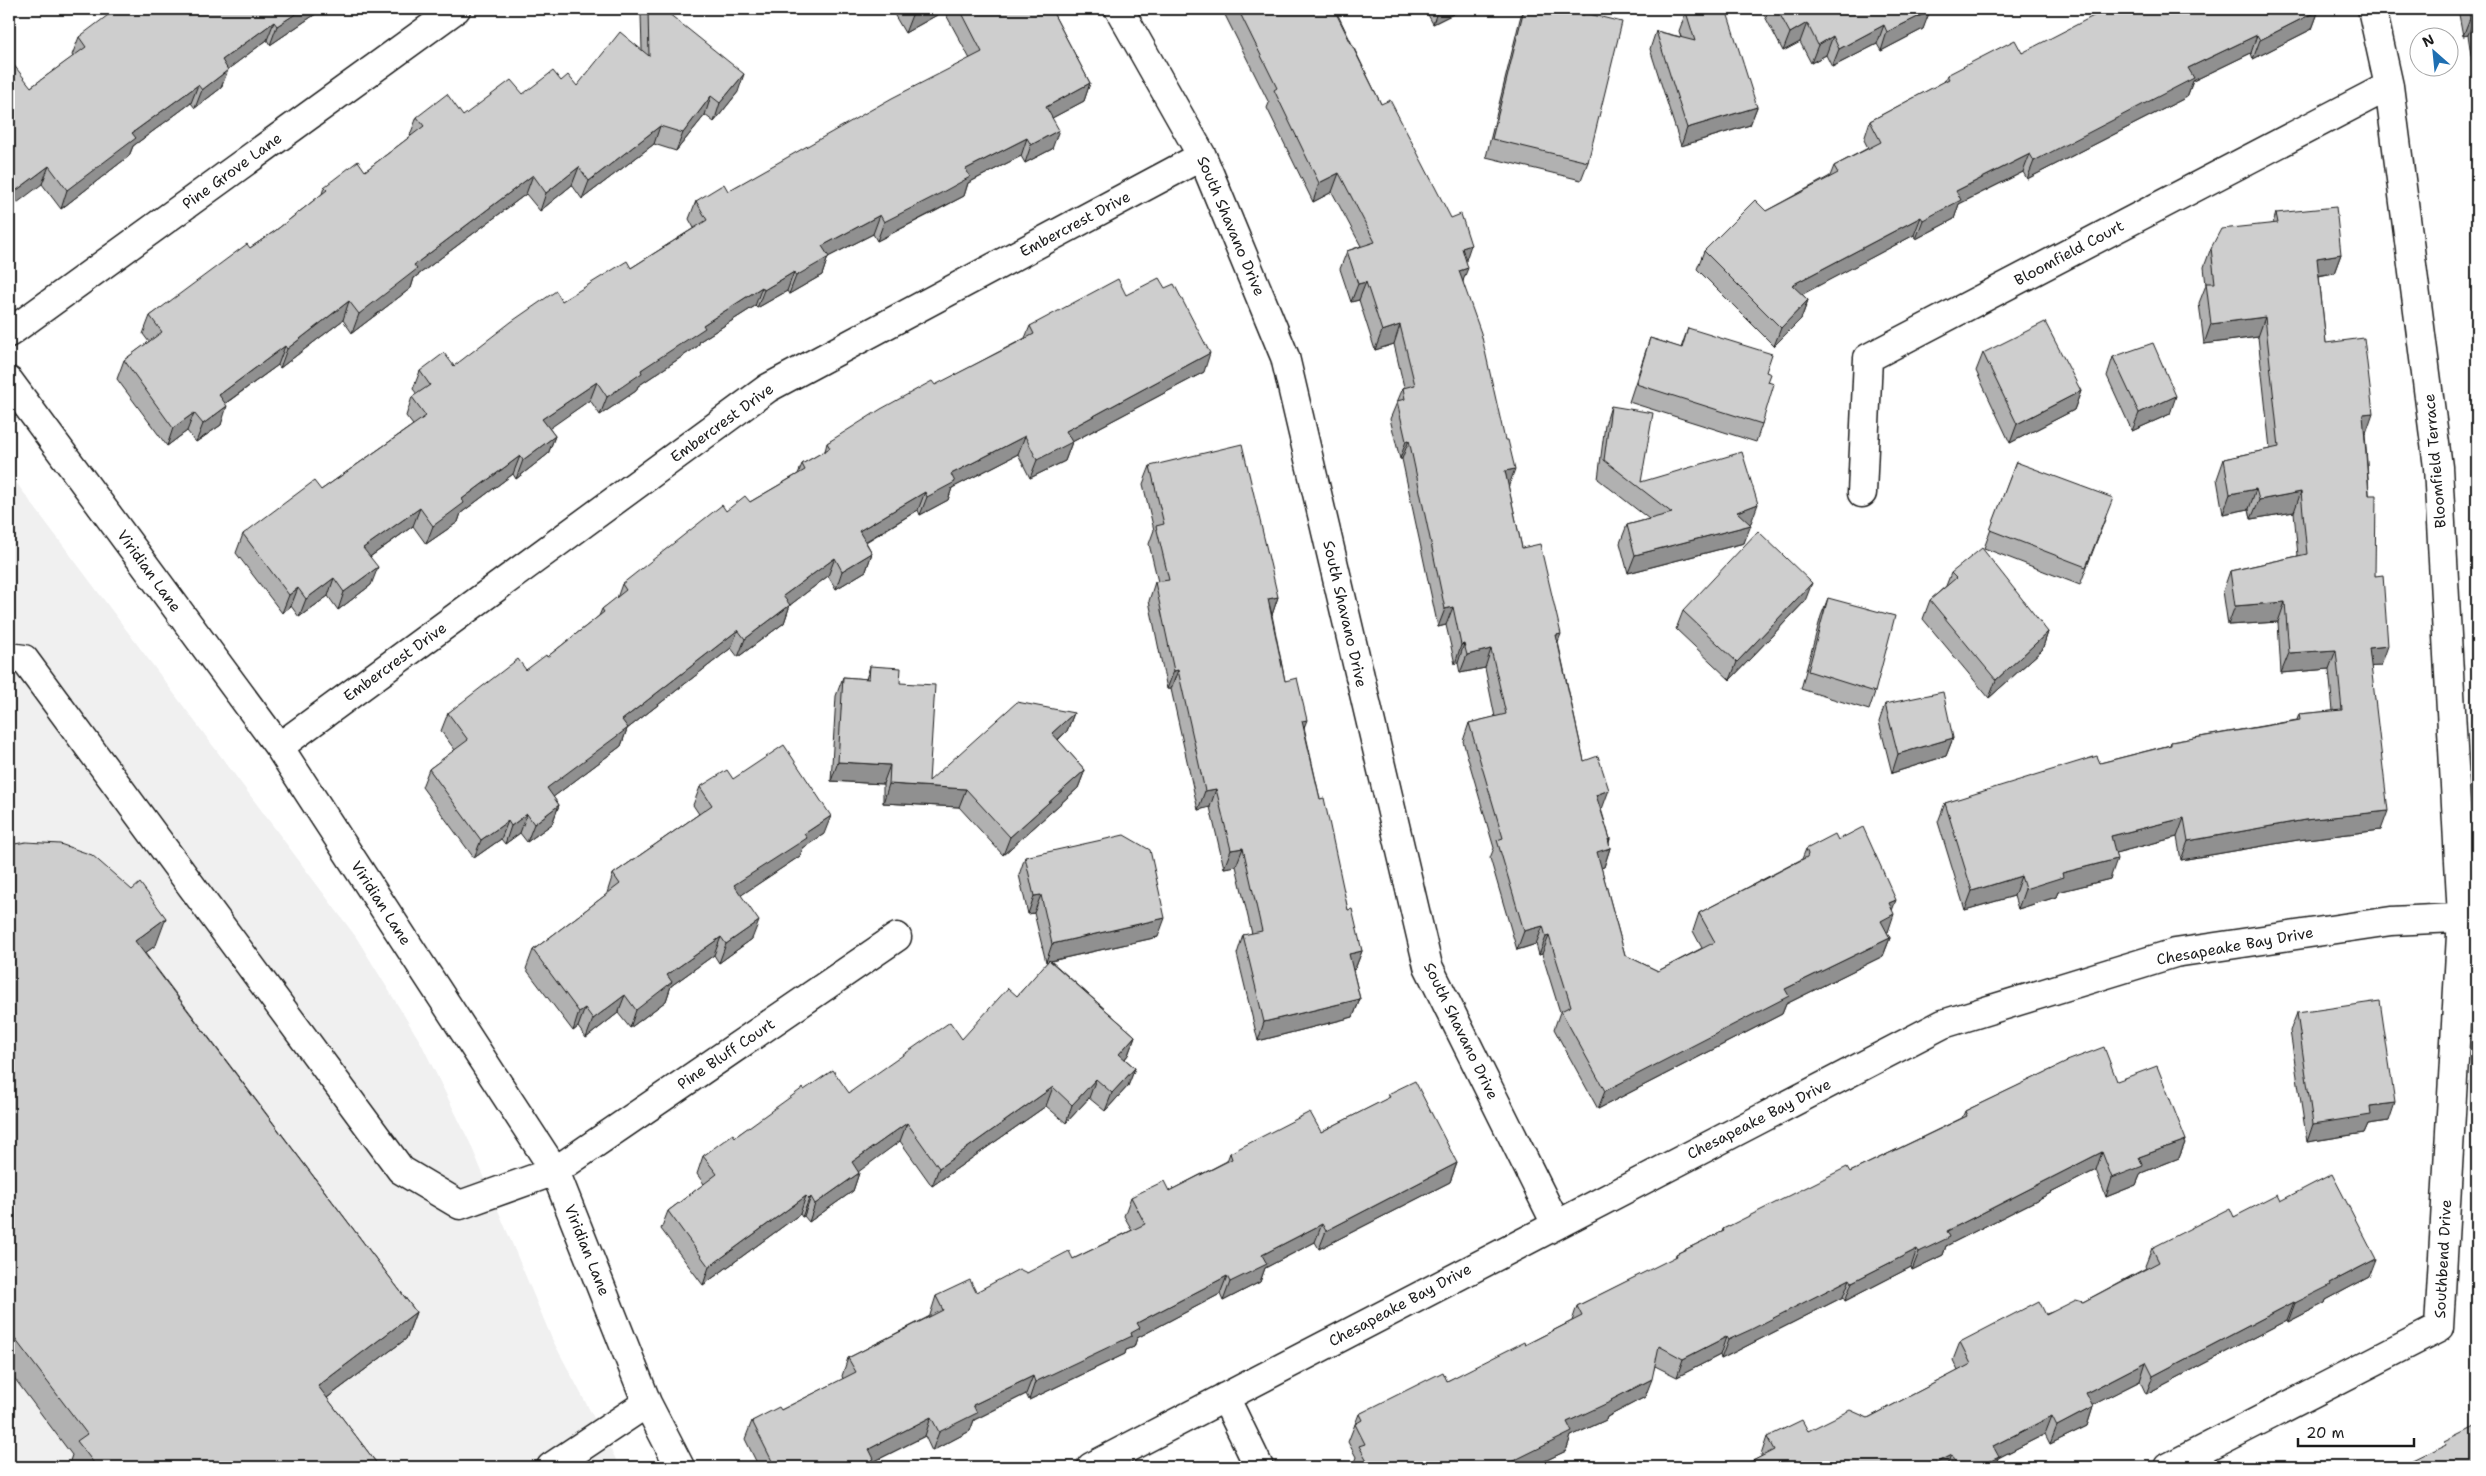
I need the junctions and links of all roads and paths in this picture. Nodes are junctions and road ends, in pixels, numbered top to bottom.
1 (456, 9) edge
2 (1119, 9) edge
3 (2372, 9) edge
4 (2389, 86) junction
5 (1202, 156) junction
6 (9, 333) edge
7 (9, 381) edge
8 (1862, 494) dead end
9 (9, 657) edge
10 (279, 747) junction
11 (2470, 917) edge
12 (897, 937) dead end
13 (555, 1170) junction
14 (1556, 1224) junction
15 (1225, 1397) junction
16 (647, 1402) junction
17 (551, 1467) edge
18 (680, 1467) edge
19 (1091, 1467) edge
20 (1260, 1467) edge
21 (2169, 1467) edge

1 - 6 street, Pine Grove Lane
2 - 5 street, South Shavano Drive
3 - 4 street, Bloomfield Terrace
4 - 8 street, Bloomfield Court
4 - 11 street, Bloomfield Terrace
5 - 10 street, Embercrest Drive
5 - 14 street, South Shavano Drive
7 - 10 street, Viridian Lane
9 - 13 street, Pine Bluff Court
10 - 13 street, Viridian Lane
11 - 14 street, Chesapeake Bay Drive
11 - 21 street, Southbend Drive
12 - 13 street, Pine Bluff Court
13 - 16 street, Viridian Lane
14 - 15 street, Chesapeake Bay Drive
15 - 19 street, Chesapeake Bay Drive
15 - 20 street
16 - 17 street
16 - 18 street, Viridian Lane

